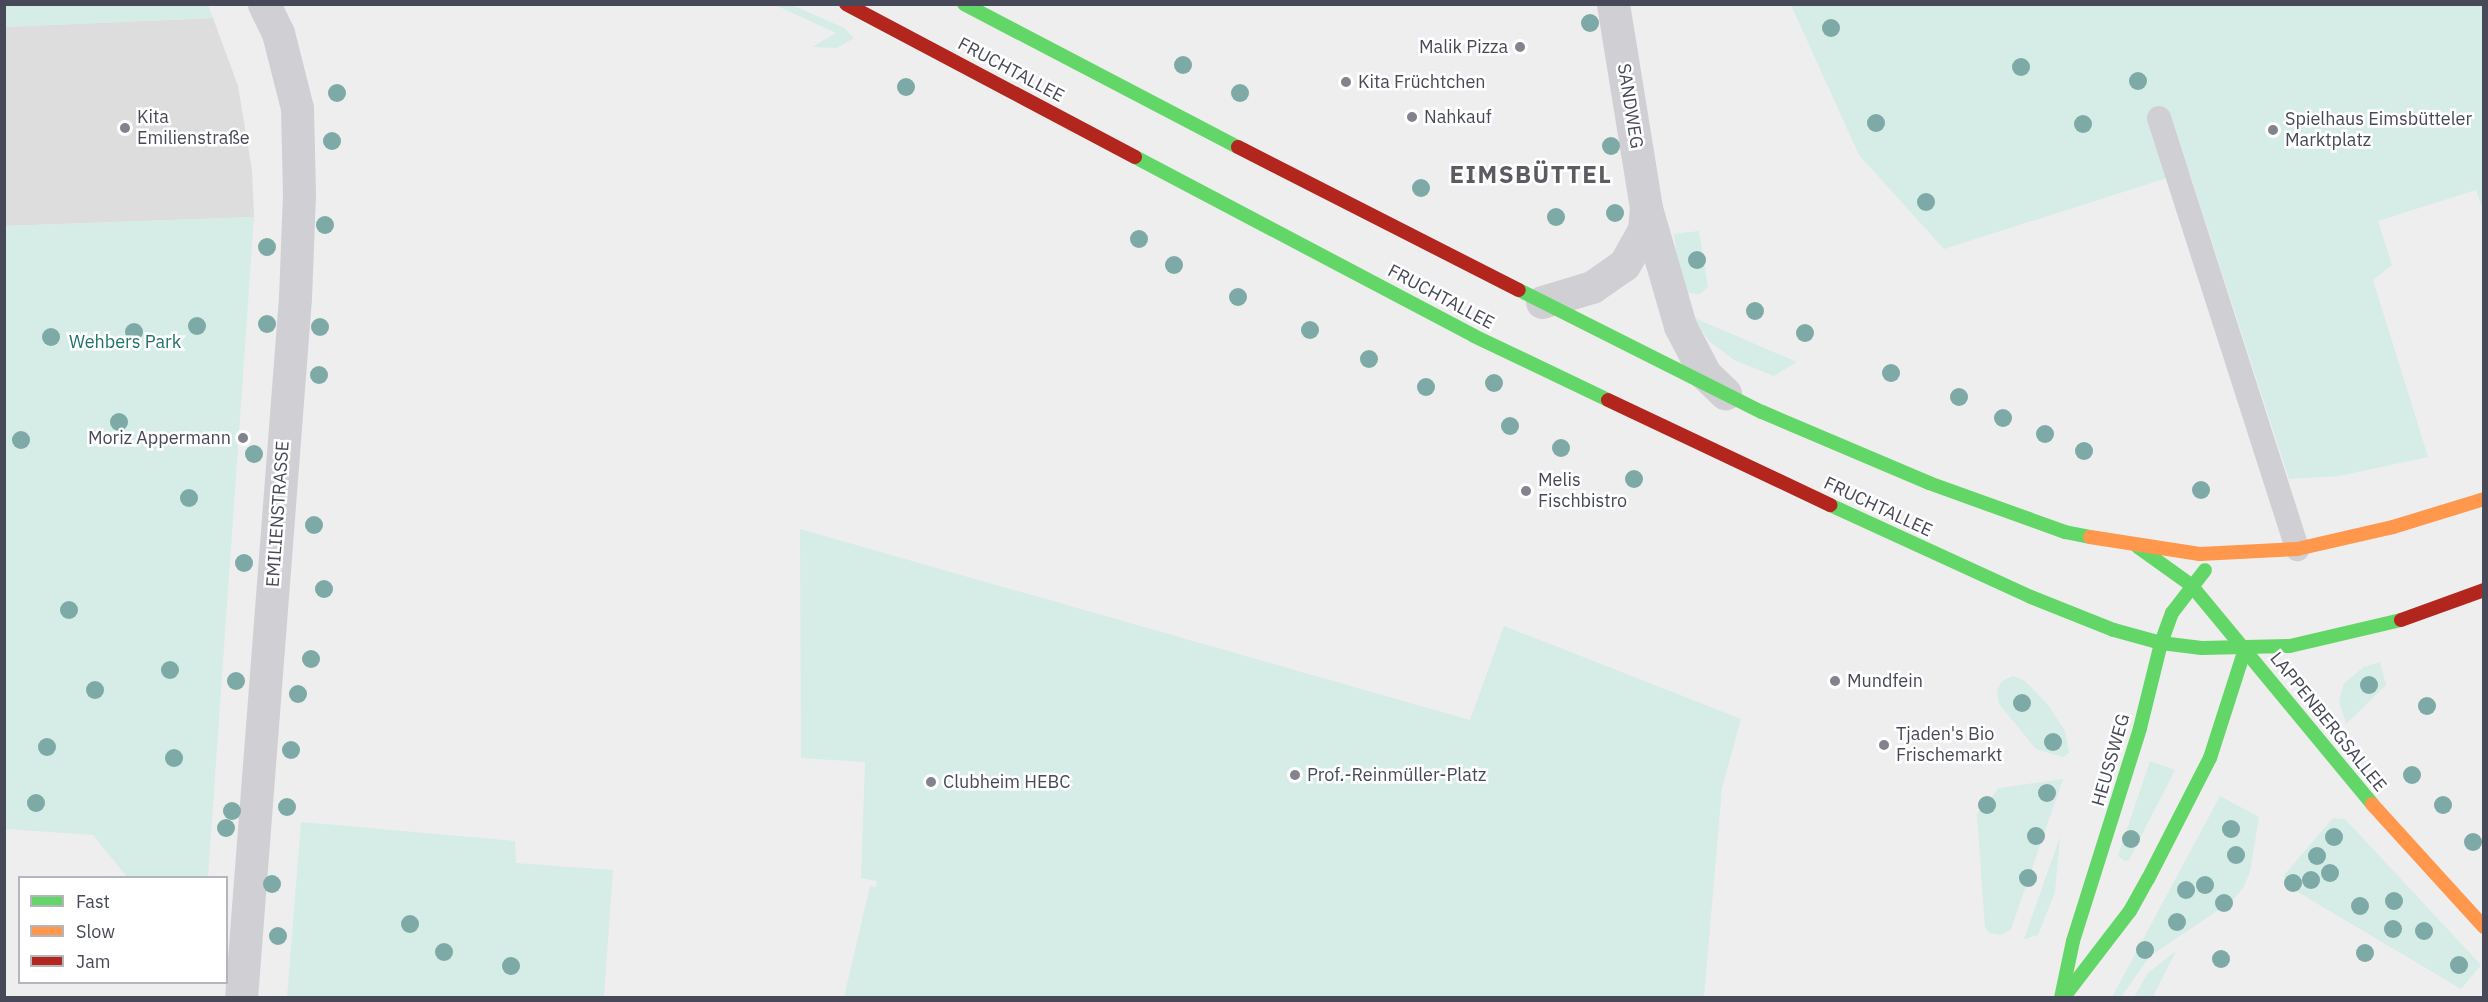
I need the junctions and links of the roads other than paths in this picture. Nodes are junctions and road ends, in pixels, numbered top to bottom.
1 (846, 4) edge
2 (964, 4) edge
3 (1613, 4) edge
4 (274, 14) edge
5 (2159, 118) dead end
6 (1646, 208) junction
7 (1542, 302) junction
8 (1725, 393) junction
9 (2484, 498) edge
10 (2138, 548) junction
11 (2297, 549) junction
12 (2229, 554) junction
13 (2190, 585) junction
14 (2484, 590) edge
15 (2161, 643) junction
16 (2245, 649) junction
17 (2484, 927) edge
18 (241, 998) edge
19 (2062, 998) edge

1 - 15 main road, FRUCHTALLEE
2 - 7 main road, FRUCHTALLEE
3 - 6 street, SANDWEG
4 - 18 street, EMILIENSTRASSE
5 - 11 lane
6 - 7 street, SANDWEG
6 - 8 street, SANDWEG
7 - 8 main road, FRUCHTALLEE
8 - 10 main road, FRUCHTALLEE
9 - 11 main road
10 - 12 main road
10 - 13 main road, LAPPENBERGSALLEE
11 - 12 main road
12 - 13 main road, HEUSSWEG
13 - 15 main road, HEUSSWEG
13 - 16 main road, LAPPENBERGSALLEE
14 - 16 main road, FRUCHTALLEE
15 - 16 main road, FRUCHTALLEE
15 - 19 main road, HEUSSWEG
16 - 17 main road, LAPPENBERGSALLEE
16 - 19 main road, HEUSSWEG

